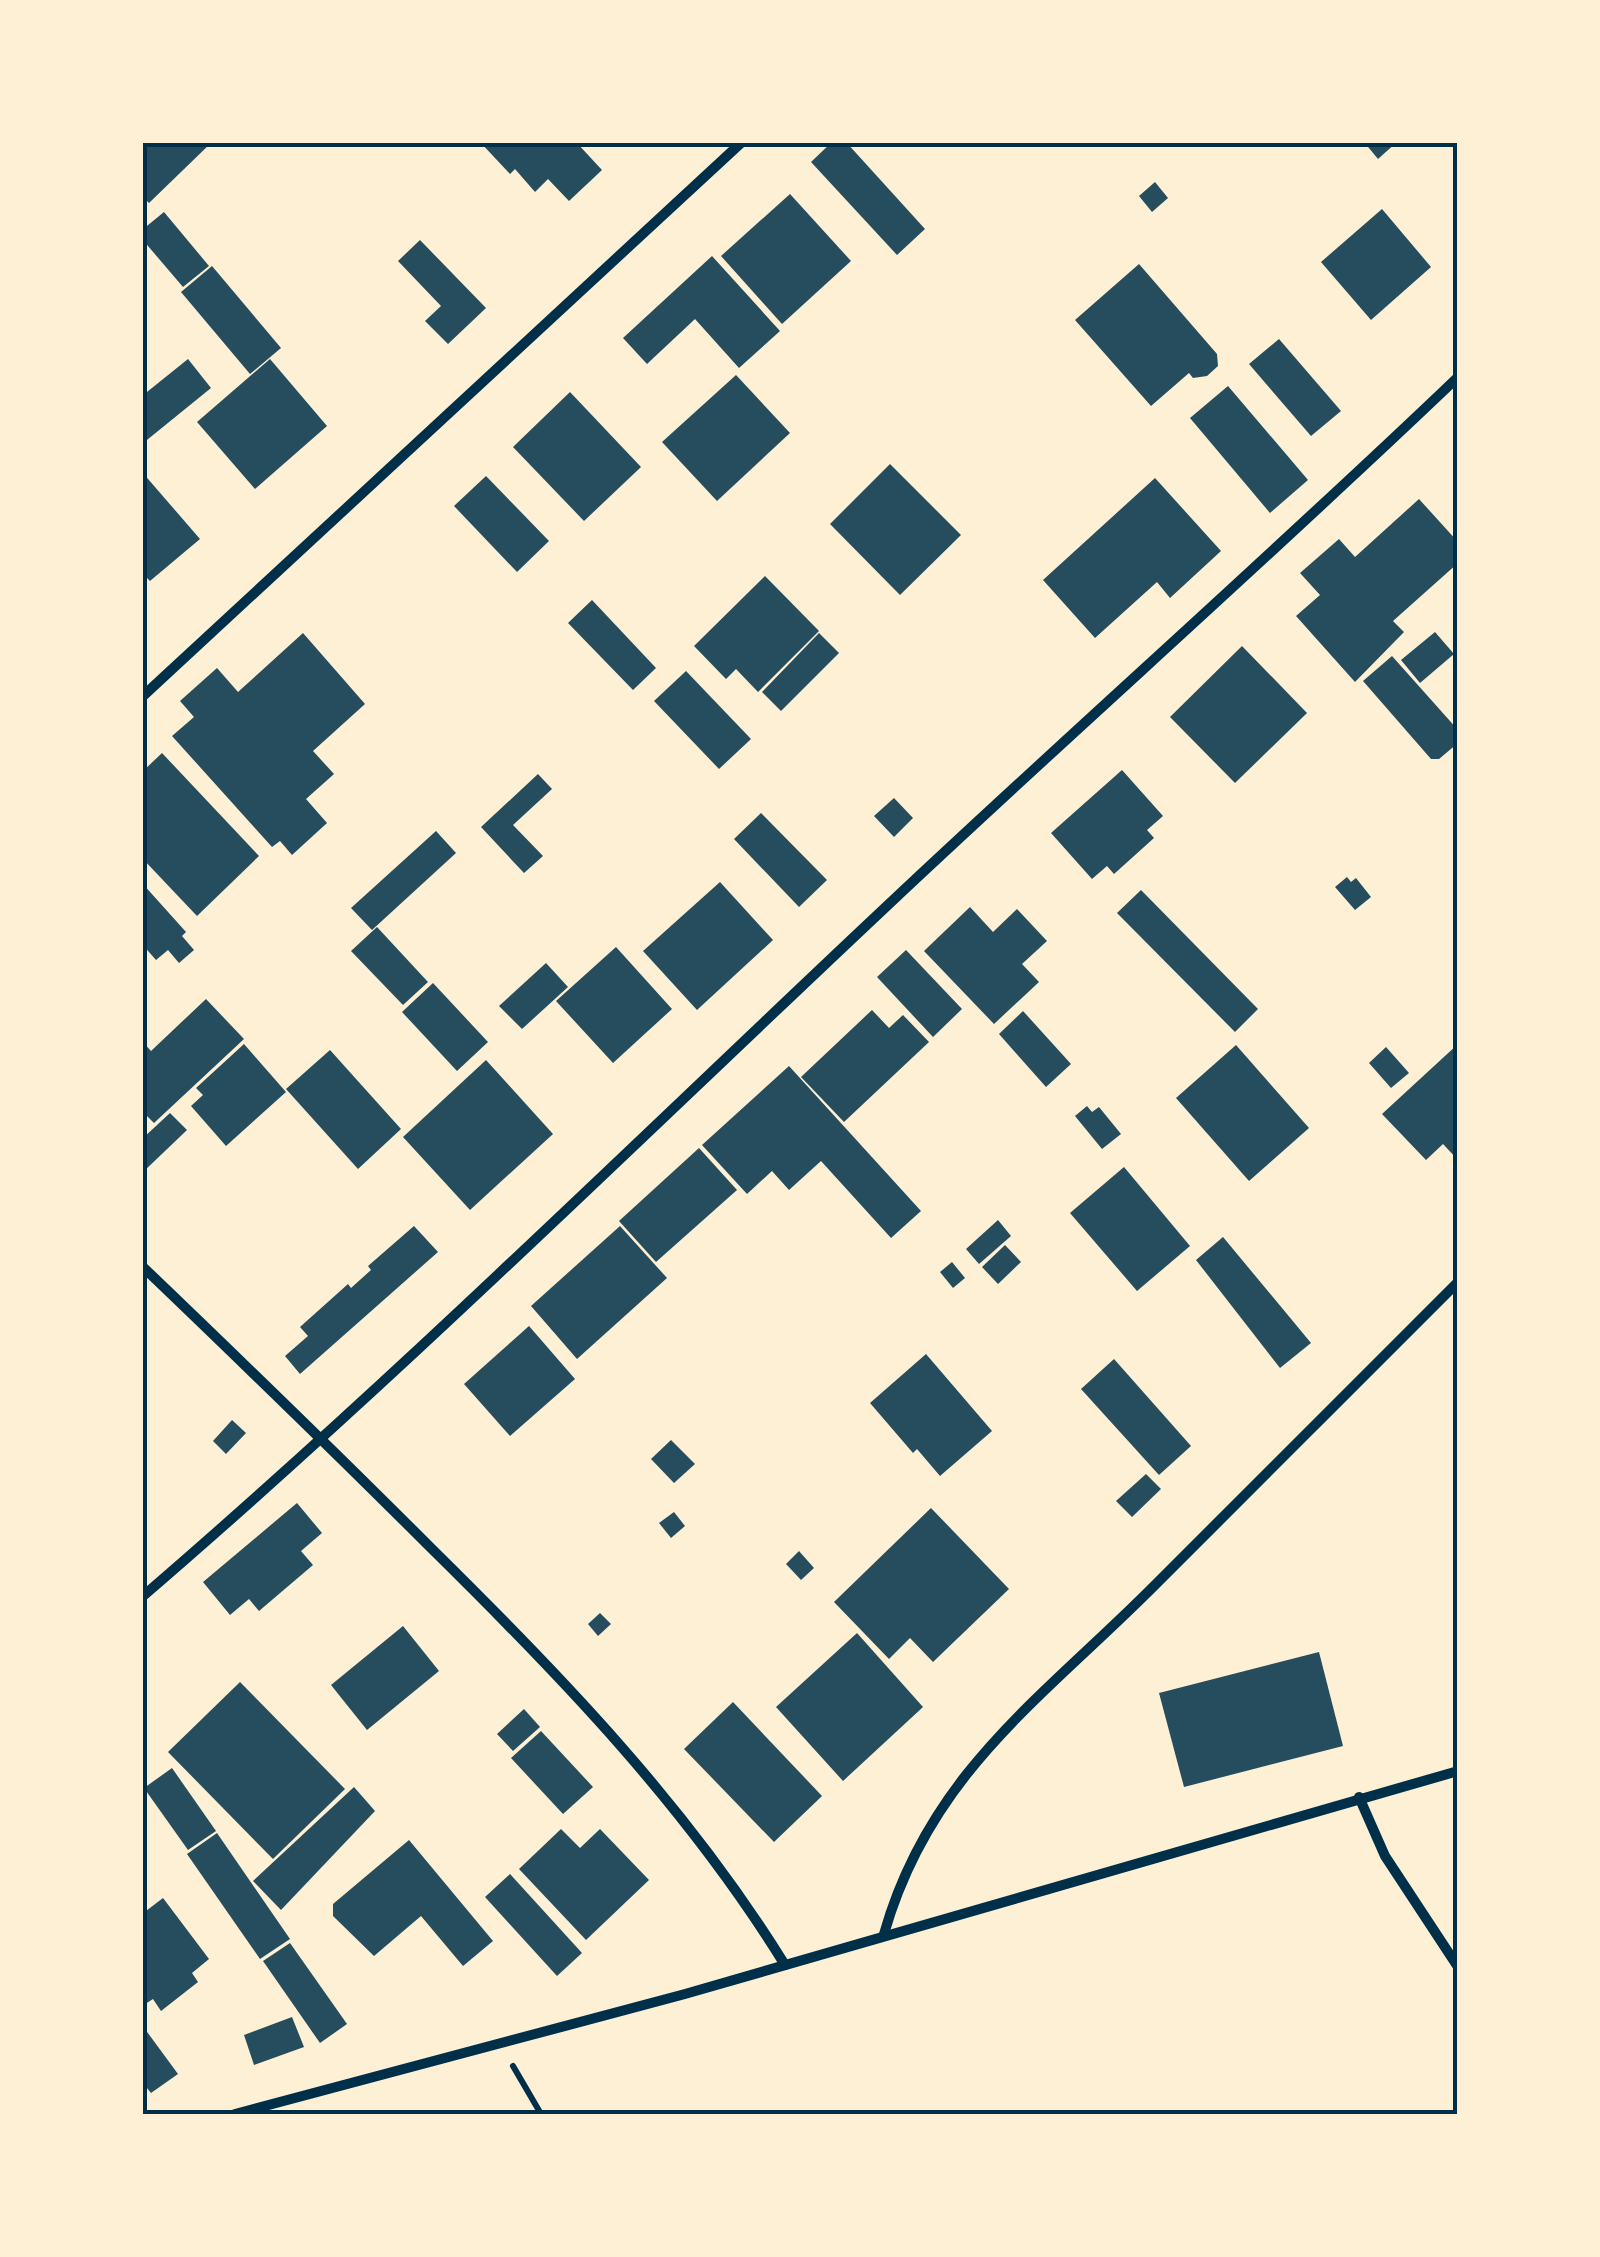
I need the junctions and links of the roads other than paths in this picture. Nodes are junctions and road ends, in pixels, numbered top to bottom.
1 (742, 142) edge
2 (1458, 377) edge
3 (142, 697) edge
4 (142, 1266) edge
5 (1458, 1282) edge
6 (324, 1441) junction
7 (142, 1598) edge
8 (1458, 1771) edge
9 (1359, 1798) junction
10 (884, 1934) junction
11 (785, 1965) junction
12 (1458, 1967) edge
13 (234, 2114) edge

1 - 3 street
2 - 6 street
4 - 6 street
5 - 10 street
6 - 7 street
6 - 11 street
8 - 9 street
9 - 10 street
9 - 12 street
10 - 11 street
11 - 13 street

